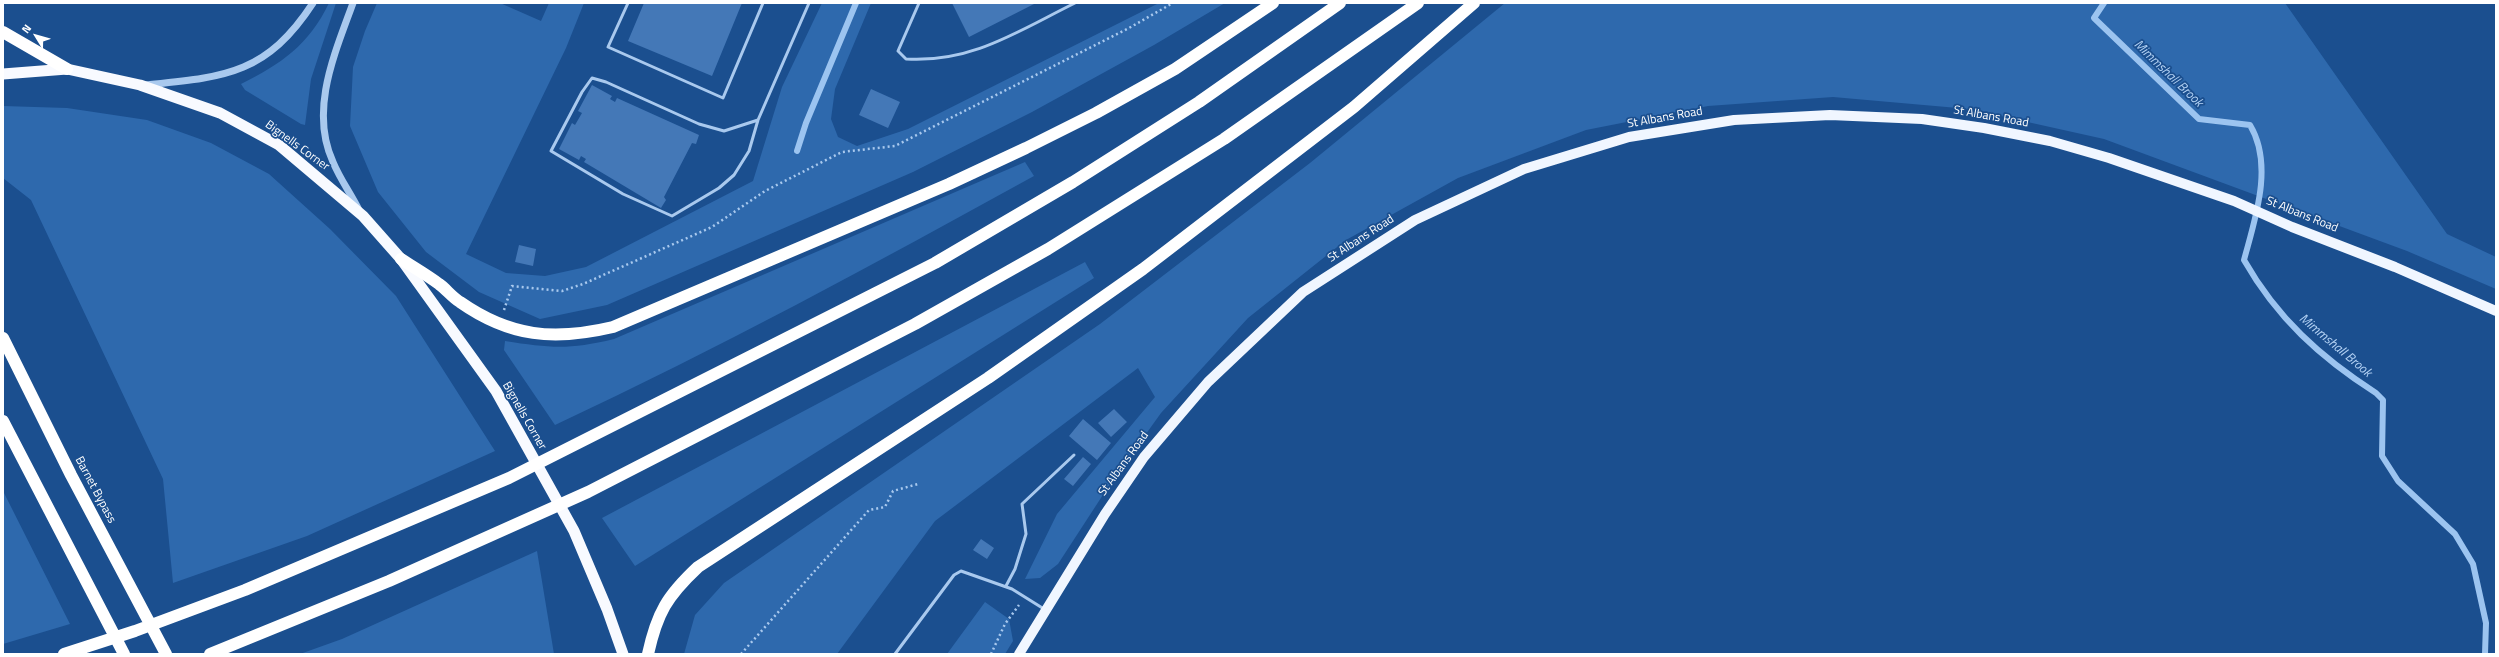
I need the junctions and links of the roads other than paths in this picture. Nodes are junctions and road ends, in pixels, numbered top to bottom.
1 (313, 3) edge
2 (352, 3) edge
3 (628, 3) edge
4 (763, 3) edge
5 (809, 3) edge
6 (919, 3) edge
7 (1075, 3) edge
8 (1273, 3) edge
9 (1340, 3) edge
10 (1418, 3) edge
11 (1474, 3) edge
12 (3, 32) edge
13 (67, 69) junction
14 (3, 74) edge
15 (140, 85) junction
16 (758, 120) junction
17 (363, 216) junction
18 (400, 259) junction
19 (2496, 311) edge
20 (3, 338) edge
21 (3, 420) edge
22 (1074, 455) dead end
23 (1006, 586) junction
24 (1045, 610) junction
25 (64, 654) edge
26 (124, 654) edge
27 (166, 654) edge
28 (210, 654) edge
29 (623, 654) edge
30 (648, 654) edge
31 (895, 654) edge
32 (1020, 654) edge

1 - 15 street, Bignells Corner
2 - 17 street, Bignells Corner
3 - 4 lane
5 - 16 lane
6 - 7 lane
8 - 18 highway
9 - 25 highway
10 - 28 highway
11 - 30 highway
12 - 13 highway
13 - 14 highway, Bignells Corner
13 - 15 highway, Bignells Corner
15 - 17 highway, Bignells Corner
16 - 16 lane
17 - 18 highway, Bignells Corner
18 - 29 highway, Bignells Corner
19 - 24 main road, St Albans Road
20 - 27 highway, Barnet Bypass
21 - 26 highway
22 - 23 lane
23 - 24 lane
23 - 31 lane
24 - 32 main road, St Albans Road

